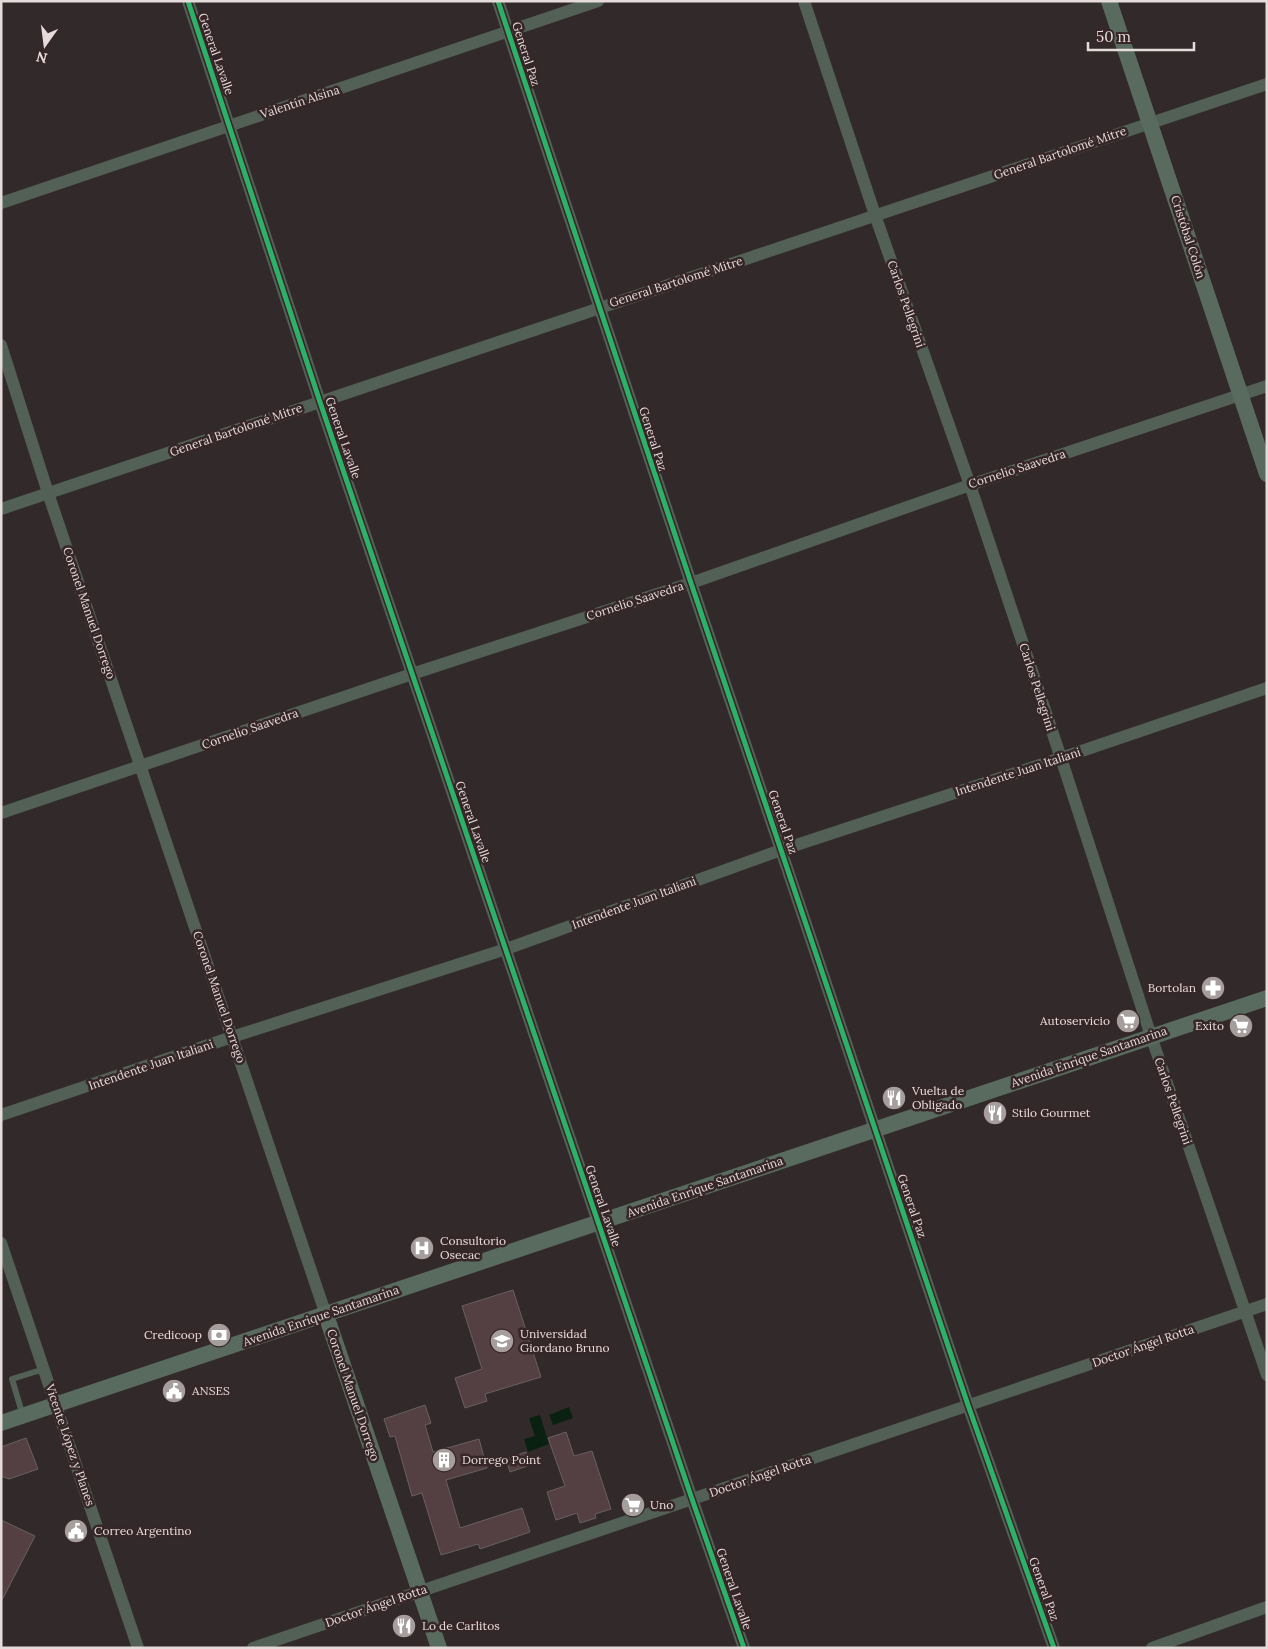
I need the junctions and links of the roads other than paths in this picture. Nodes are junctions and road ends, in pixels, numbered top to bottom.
1 (188, 1) edge
2 (498, 1) edge
3 (598, 1) edge
4 (804, 1) edge
5 (1109, 1) edge
6 (509, 33) junction
7 (1267, 84) edge
8 (1150, 123) junction
9 (229, 125) junction
10 (1, 203) edge
11 (875, 216) junction
12 (599, 308) junction
13 (1, 345) edge
14 (1267, 386) edge
15 (1240, 395) junction
16 (320, 402) junction
17 (1267, 474) edge
18 (970, 485) junction
19 (48, 494) junction
20 (1, 509) edge
21 (691, 583) junction
22 (412, 674) junction
23 (1267, 688) edge
24 (1061, 758) junction
25 (140, 766) junction
26 (1, 813) edge
27 (781, 850) junction
28 (506, 949) junction
29 (1267, 998) edge
30 (1151, 1036) junction
31 (232, 1037) junction
32 (1, 1116) edge
33 (876, 1130) junction
34 (598, 1223) junction
35 (1, 1243) edge
36 (1267, 1304) edge
37 (1246, 1311) junction
38 (326, 1314) junction
39 (44, 1369) junction
40 (1267, 1375) edge
41 (56, 1405) junction
42 (968, 1405) junction
43 (23, 1416) junction
44 (1, 1423) edge
45 (692, 1499) junction
46 (420, 1591) junction
47 (1267, 1607) edge
48 (138, 1648) edge
49 (253, 1648) edge
50 (439, 1648) edge
51 (744, 1648) edge
52 (1054, 1648) edge
53 (1152, 1648) edge

1 - 9 street, General Lavalle
2 - 6 street, General Paz
3 - 6 street, Valentín Alsina
4 - 11 street, Carlos Pellegrini
5 - 8 main road, Cristóbal Colón
6 - 9 street, Valentín Alsina
6 - 12 street, General Paz
7 - 8 street, General Bartolomé Mitre
8 - 11 street, General Bartolomé Mitre
8 - 15 main road, Cristóbal Colón
9 - 10 street, Valentín Alsina
9 - 16 street, General Lavalle
11 - 12 street, General Bartolomé Mitre
11 - 18 street, Carlos Pellegrini
12 - 16 street, General Bartolomé Mitre
12 - 21 street, General Paz
13 - 19 street, Coronel Manuel Dorrego
14 - 15 street, Cornelio Saavedra
15 - 17 main road, Cristóbal Colón
15 - 18 street, Cornelio Saavedra
16 - 19 street, General Bartolomé Mitre
16 - 22 street, General Lavalle
18 - 21 street, Cornelio Saavedra
18 - 24 street, Carlos Pellegrini
19 - 20 street, General Bartolomé Mitre
19 - 25 street, Coronel Manuel Dorrego
21 - 22 street, Cornelio Saavedra
21 - 27 street, General Paz
22 - 25 street, Cornelio Saavedra
22 - 28 street, General Lavalle
23 - 24 street, Intendente Juan Italiani
24 - 27 street, Intendente Juan Italiani
24 - 30 street, Carlos Pellegrini
25 - 26 street, Cornelio Saavedra
25 - 31 street, Coronel Manuel Dorrego
27 - 28 street, Intendente Juan Italiani
27 - 33 street, General Paz
28 - 31 street, Intendente Juan Italiani
28 - 34 street, General Lavalle
29 - 30 main road, Avenida Enrique Santamarina
30 - 33 main road, Avenida Enrique Santamarina
30 - 37 street, Carlos Pellegrini
31 - 32 street, Intendente Juan Italiani
31 - 38 street, Coronel Manuel Dorrego
33 - 34 main road, Avenida Enrique Santamarina
33 - 42 street, General Paz
34 - 38 main road, Avenida Enrique Santamarina
34 - 45 street, General Lavalle
35 - 39 street, Vicente López y Planes
36 - 37 street, Doctor Ángel Rotta
37 - 40 street, Carlos Pellegrini
37 - 42 street, Doctor Ángel Rotta
38 - 41 main road, Avenida Enrique Santamarina
38 - 46 main road, Coronel Manuel Dorrego
39 - 41 street, Vicente López y Planes
39 - 43 lane
41 - 43 main road, Avenida Enrique Santamarina
41 - 48 street, Vicente López y Planes
42 - 45 street, Doctor Ángel Rotta
42 - 52 street, General Paz
43 - 44 main road, Avenida Enrique Santamarina
45 - 46 street, Doctor Ángel Rotta
45 - 51 street, General Lavalle
46 - 49 street, Doctor Ángel Rotta
46 - 50 main road, Coronel Manuel Dorrego
47 - 53 street

